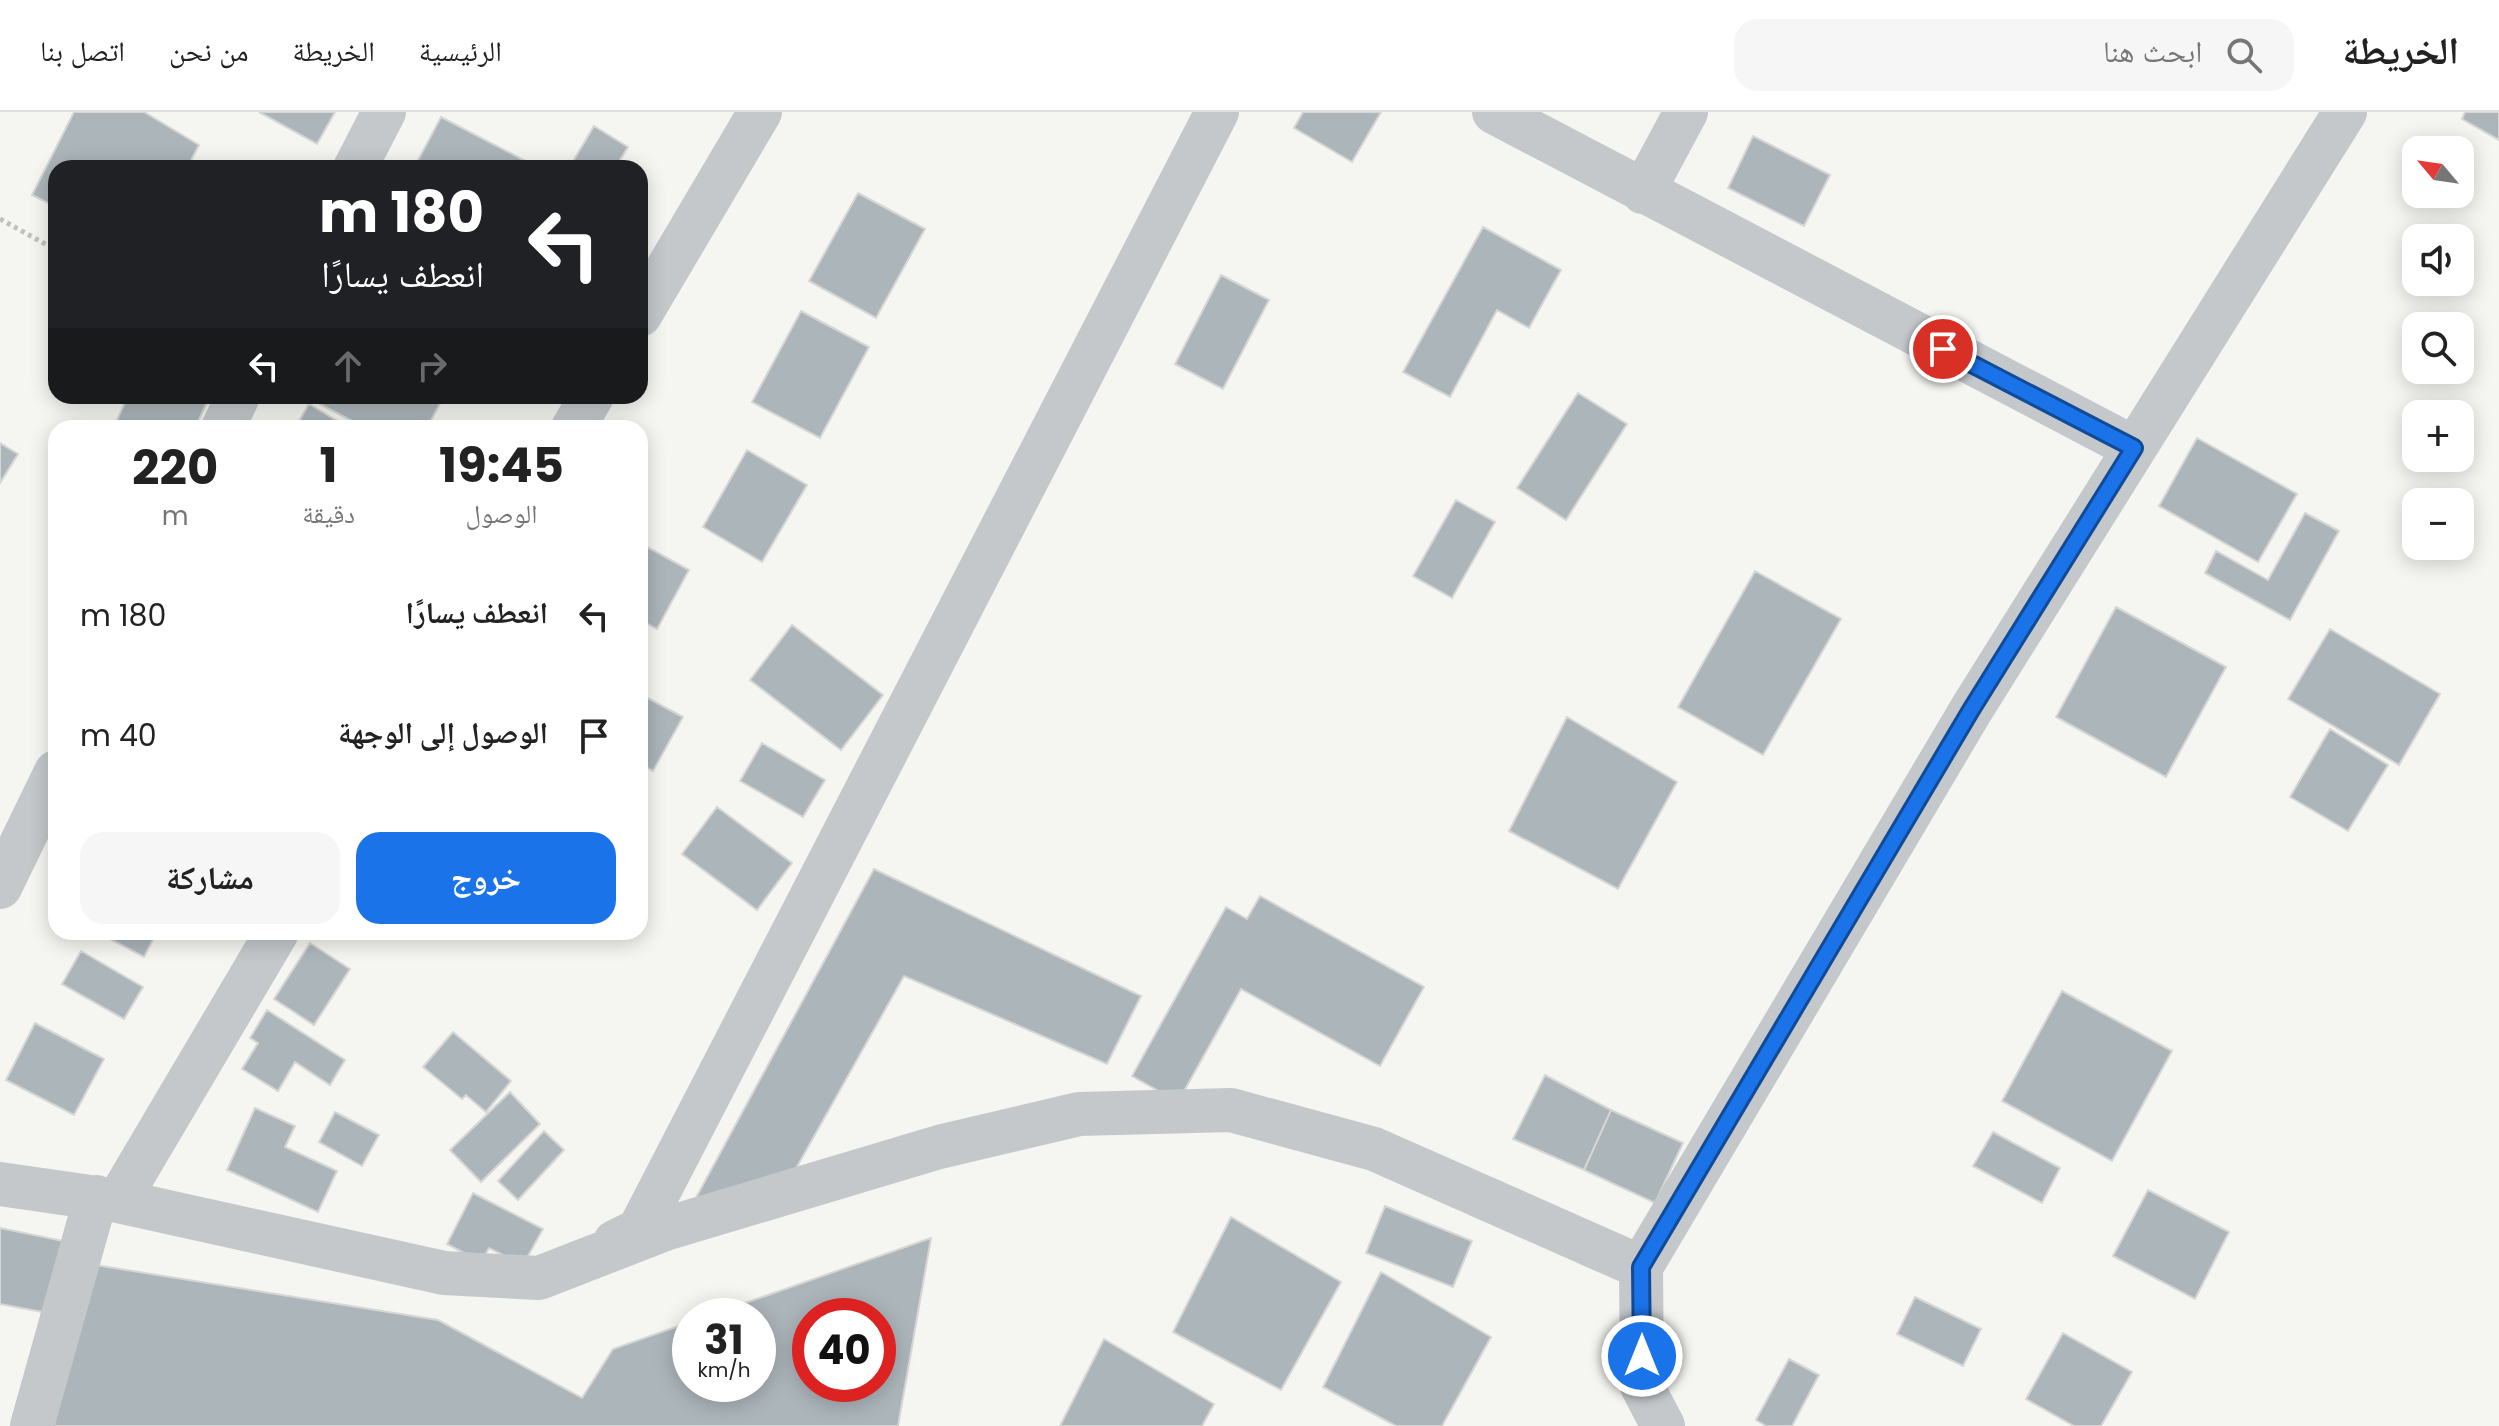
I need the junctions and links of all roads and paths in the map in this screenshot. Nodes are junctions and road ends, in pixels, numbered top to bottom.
1 (384, 112) edge
2 (760, 112) edge
3 (1217, 112) edge
4 (1494, 112) edge
5 (1686, 112) edge
6 (2345, 112) edge
7 (359, 160) edge
8 (1643, 192) junction
9 (0, 219) edge
10 (48, 246) edge
11 (648, 301) edge
12 (2134, 448) junction
13 (48, 788) edge
14 (0, 887) edge
15 (272, 940) edge
16 (0, 1184) edge
17 (107, 1199) junction
18 (1641, 1267) junction
19 (539, 1278) junction
20 (32, 1426) edge
21 (1663, 1426) edge

1 - 7 street
2 - 11 street
3 - 19 street
4 - 8 street
5 - 8 street
6 - 12 street
8 - 12 street
9 - 10 path
12 - 18 street
13 - 14 street
15 - 17 street
16 - 17 street
17 - 19 street
17 - 20 street
18 - 19 street
18 - 21 street

